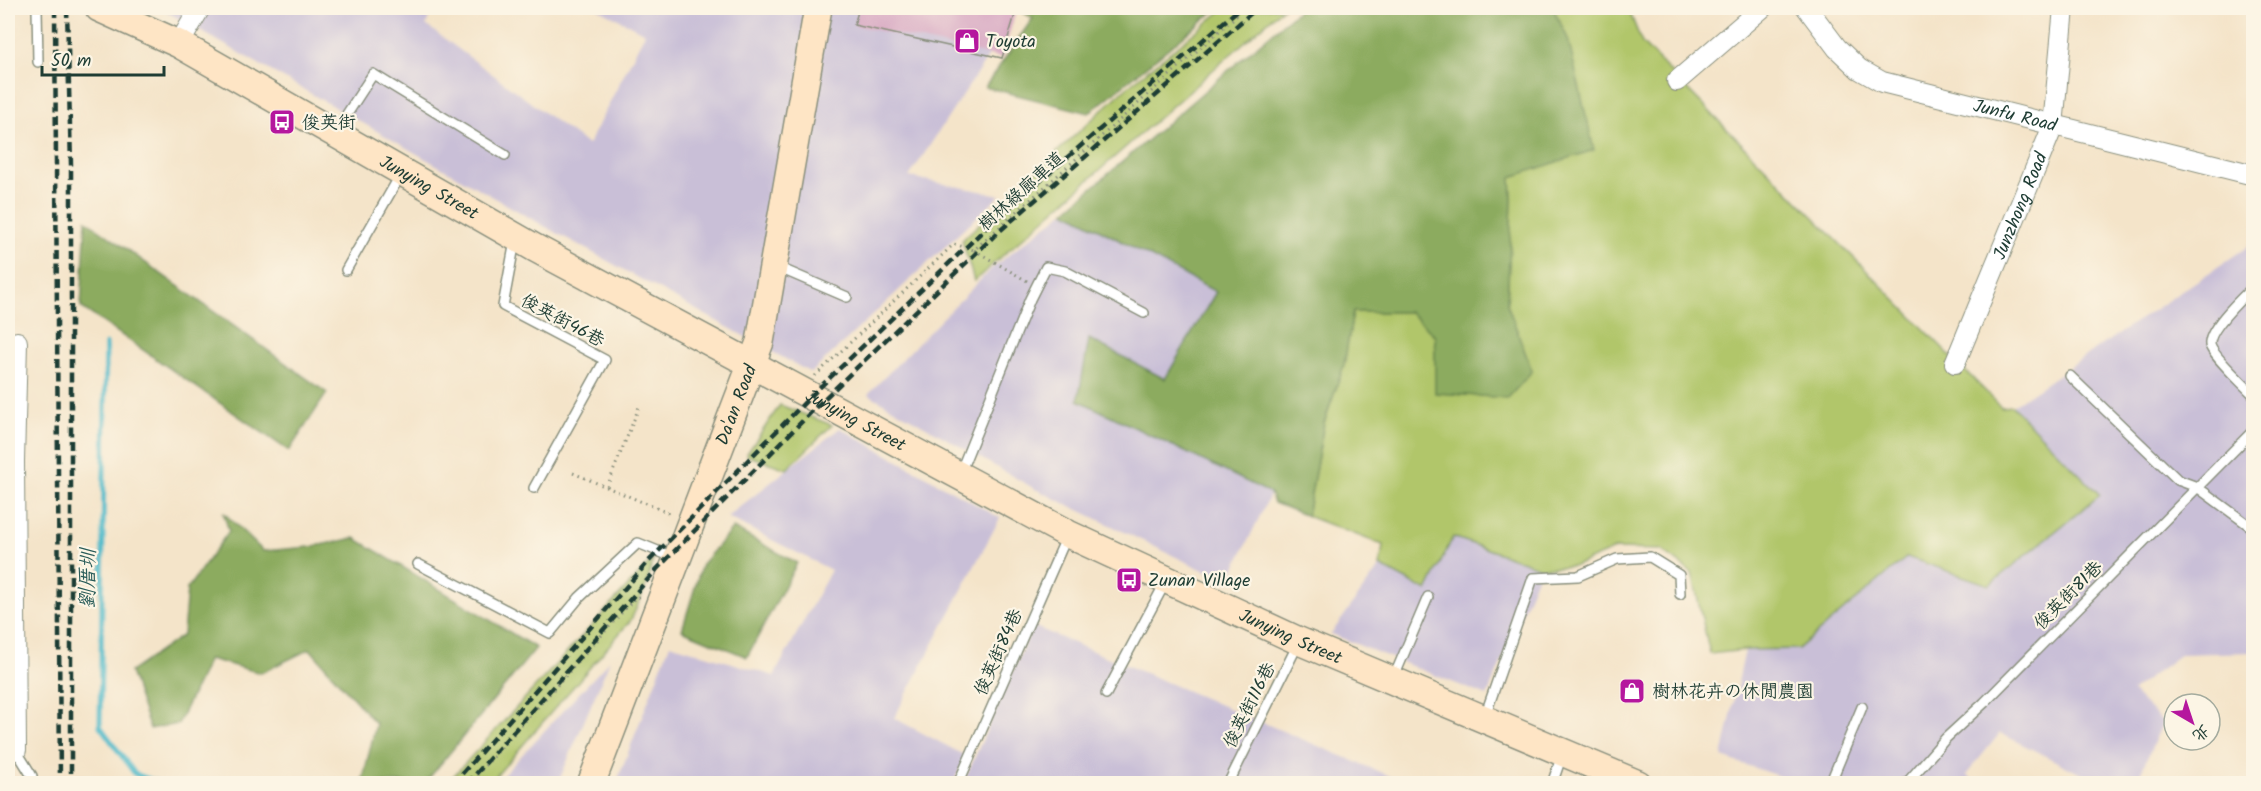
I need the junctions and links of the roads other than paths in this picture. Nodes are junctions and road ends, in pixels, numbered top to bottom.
1 (37, 8) edge
2 (99, 8) edge
3 (200, 8) edge
4 (818, 8) edge
5 (1762, 8) edge
6 (1807, 8) edge
7 (2064, 8) edge
8 (179, 44) junction
9 (38, 62) dead end
10 (1677, 81) dead end
11 (2053, 126) junction
12 (335, 133) junction
13 (505, 155) dead end
14 (402, 172) junction
15 (2253, 175) edge
16 (515, 237) junction
17 (774, 266) junction
18 (346, 270) dead end
19 (2253, 286) edge
20 (847, 297) dead end
21 (1144, 313) dead end
22 (17, 342) dead end
23 (1955, 363) dead end
24 (752, 364) junction
25 (2070, 376) dead end
26 (2253, 394) edge
27 (2253, 430) edge
28 (11, 461) edge
29 (959, 475) junction
30 (2197, 487) junction
31 (534, 488) dead end
32 (2253, 529) edge
33 (1068, 534) junction
34 (679, 559) junction
35 (418, 564) dead end
36 (1166, 580) junction
37 (1680, 594) dead end
38 (1428, 597) dead end
39 (1299, 640) junction
40 (1392, 680) junction
41 (1106, 694) dead end
42 (1862, 707) dead end
43 (1484, 718) junction
44 (16, 750) joint
45 (1563, 751) junction
46 (32, 783) edge
47 (591, 783) edge
48 (958, 783) edge
49 (1228, 783) edge
50 (1552, 783) edge
51 (1638, 783) edge
52 (1830, 783) edge
53 (1906, 783) edge

1 - 9 lane
2 - 8 street, Junying Street
3 - 8 street
4 - 17 street, Da'an Road
5 - 10 street
6 - 11 street, Junfu Road
7 - 11 street, Junzhong Road
8 - 12 street, Junying Street
11 - 15 street, Junfu Road
11 - 23 street, Junzhong Road
12 - 13 lane
12 - 14 street, Junying Street
14 - 16 street, Junying Street
14 - 18 lane
16 - 24 street, Junying Street
16 - 31 lane, 俊英街46巷
17 - 20 lane
17 - 24 street, Da'an Road
19 - 26 lane
21 - 29 lane
22 - 28 street
24 - 29 street, Junying Street
24 - 34 street, Da'an Road
25 - 30 lane
27 - 30 lane, 俊英街81巷
28 - 44 street
29 - 33 street, Junying Street
30 - 32 lane
30 - 53 lane, 俊英街81巷
33 - 36 street, Junying Street
33 - 48 lane, 俊英街84巷
34 - 35 lane
34 - 47 street, Da'an Road
36 - 39 street, Junying Street
36 - 41 lane
37 - 43 lane
38 - 40 lane
39 - 40 street, Junying Street
39 - 49 lane, 俊英街116巷
40 - 43 street, Junying Street
42 - 52 lane
43 - 45 street, Junying Street
44 - 46 lane
45 - 50 lane
45 - 51 street, Junying Street

